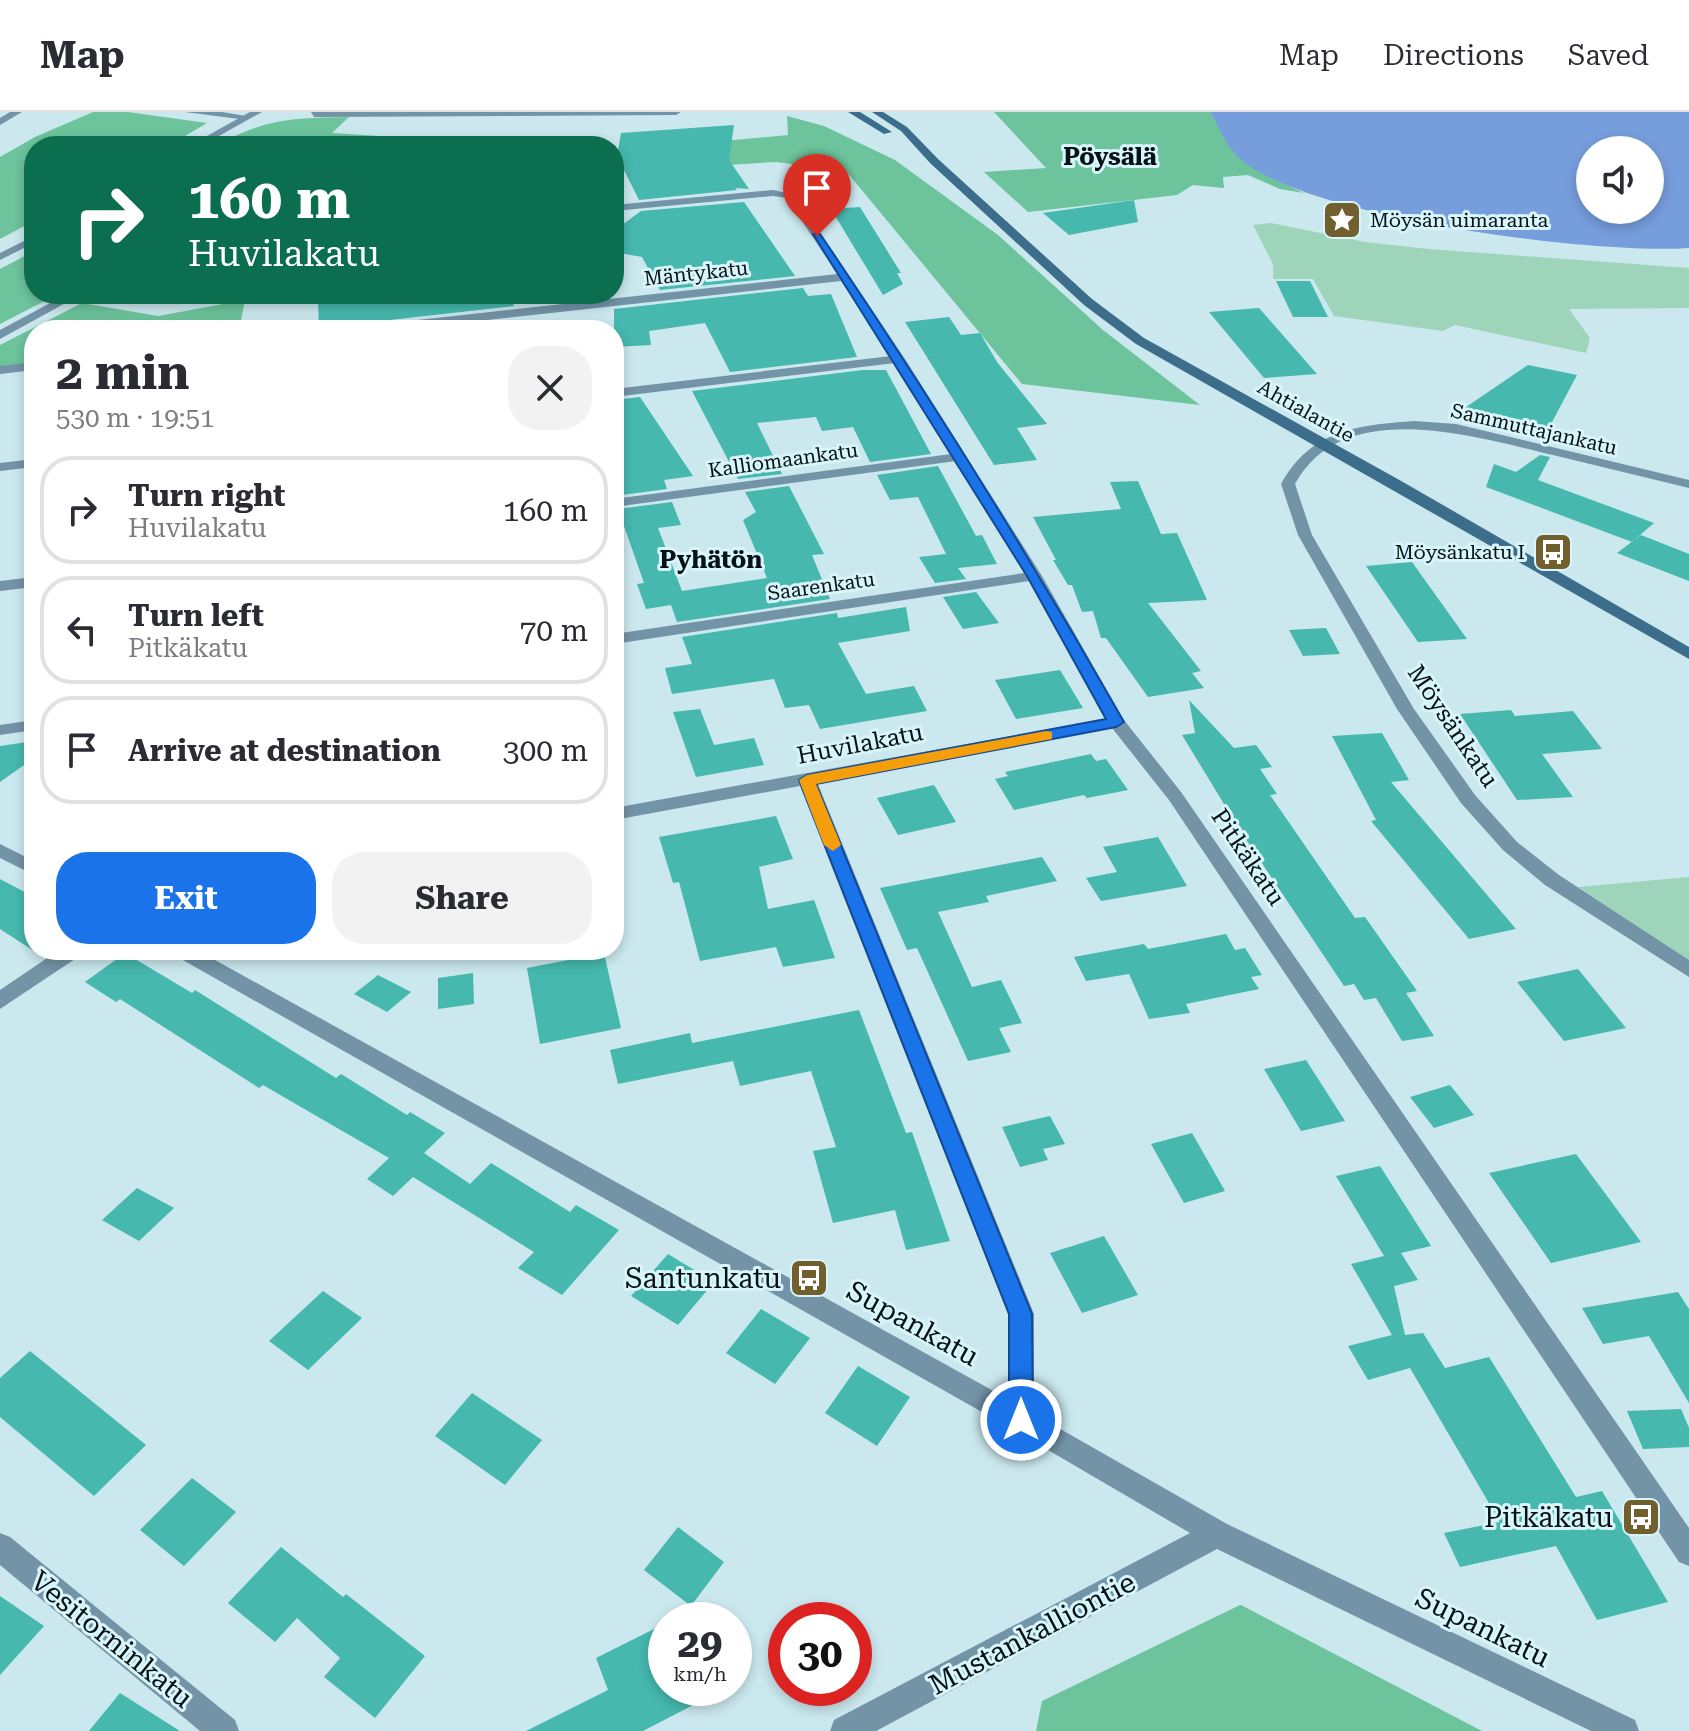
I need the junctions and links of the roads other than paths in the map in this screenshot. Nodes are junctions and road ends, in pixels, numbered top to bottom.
1 (17, 112) edge
2 (190, 112) edge
3 (676, 112) edge
4 (853, 112) edge
5 (877, 112) edge
6 (252, 114) edge
7 (314, 114) dead end
8 (0, 122) edge
9 (212, 136) edge
10 (934, 161) junction
11 (624, 207) edge
12 (24, 244) edge
13 (0, 257) edge
14 (843, 277) junction
15 (624, 301) edge
16 (57, 304) edge
17 (598, 304) edge
18 (28, 320) edge
19 (454, 320) edge
20 (24, 322) edge
21 (0, 335) edge
22 (899, 359) junction
23 (24, 367) edge
24 (0, 370) edge
25 (624, 392) edge
26 (1324, 444) junction
27 (957, 457) junction
28 (24, 464) edge
29 (0, 467) edge
30 (1689, 484) edge
31 (624, 502) edge
32 (1034, 576) junction
33 (24, 583) edge
34 (0, 586) edge
35 (624, 638) edge
36 (1689, 654) edge
37 (1116, 722) junction
38 (24, 726) edge
39 (0, 730) edge
40 (807, 780) junction
41 (624, 812) edge
42 (0, 850) edge
43 (24, 863) edge
44 (59, 960) edge
45 (199, 960) edge
46 (1689, 970) edge
47 (0, 1001) edge
48 (1021, 1420) junction
49 (1217, 1534) junction
50 (0, 1547) edge
51 (1689, 1552) edge
52 (224, 1731) edge
53 (845, 1731) edge
54 (1624, 1731) edge

1 - 8 street
2 - 6 street
3 - 7 street
4 - 10 main road, Ahtialantie
5 - 10 main road, Ahtialantie
6 - 9 street
10 - 26 main road, Ahtialantie
11 - 14 street, Pitkäkatu
12 - 13 street
14 - 15 street, Mäntykatu
14 - 22 street, Pitkäkatu
16 - 18 street
17 - 19 street, Mäntykatu
20 - 21 street
22 - 25 street
22 - 27 street, Pitkäkatu
23 - 24 street
26 - 30 street, Sammuttajankatu
26 - 36 main road, Ahtialantie
26 - 46 street, Möysänkatu
27 - 31 street, Kalliomaankatu
27 - 32 street, Pitkäkatu
28 - 29 street
32 - 35 street, Saarenkatu
32 - 37 street, Pitkäkatu
33 - 34 street
37 - 40 street, Huvilakatu
37 - 51 street, Pitkäkatu
38 - 39 street
40 - 41 street, Huvilakatu
40 - 48 street
42 - 43 street
44 - 47 street
45 - 48 street, Supankatu
48 - 49 street, Supankatu
49 - 53 street, Mustankalliontie
49 - 54 street, Supankatu
50 - 52 street, Vesitorninkatu

